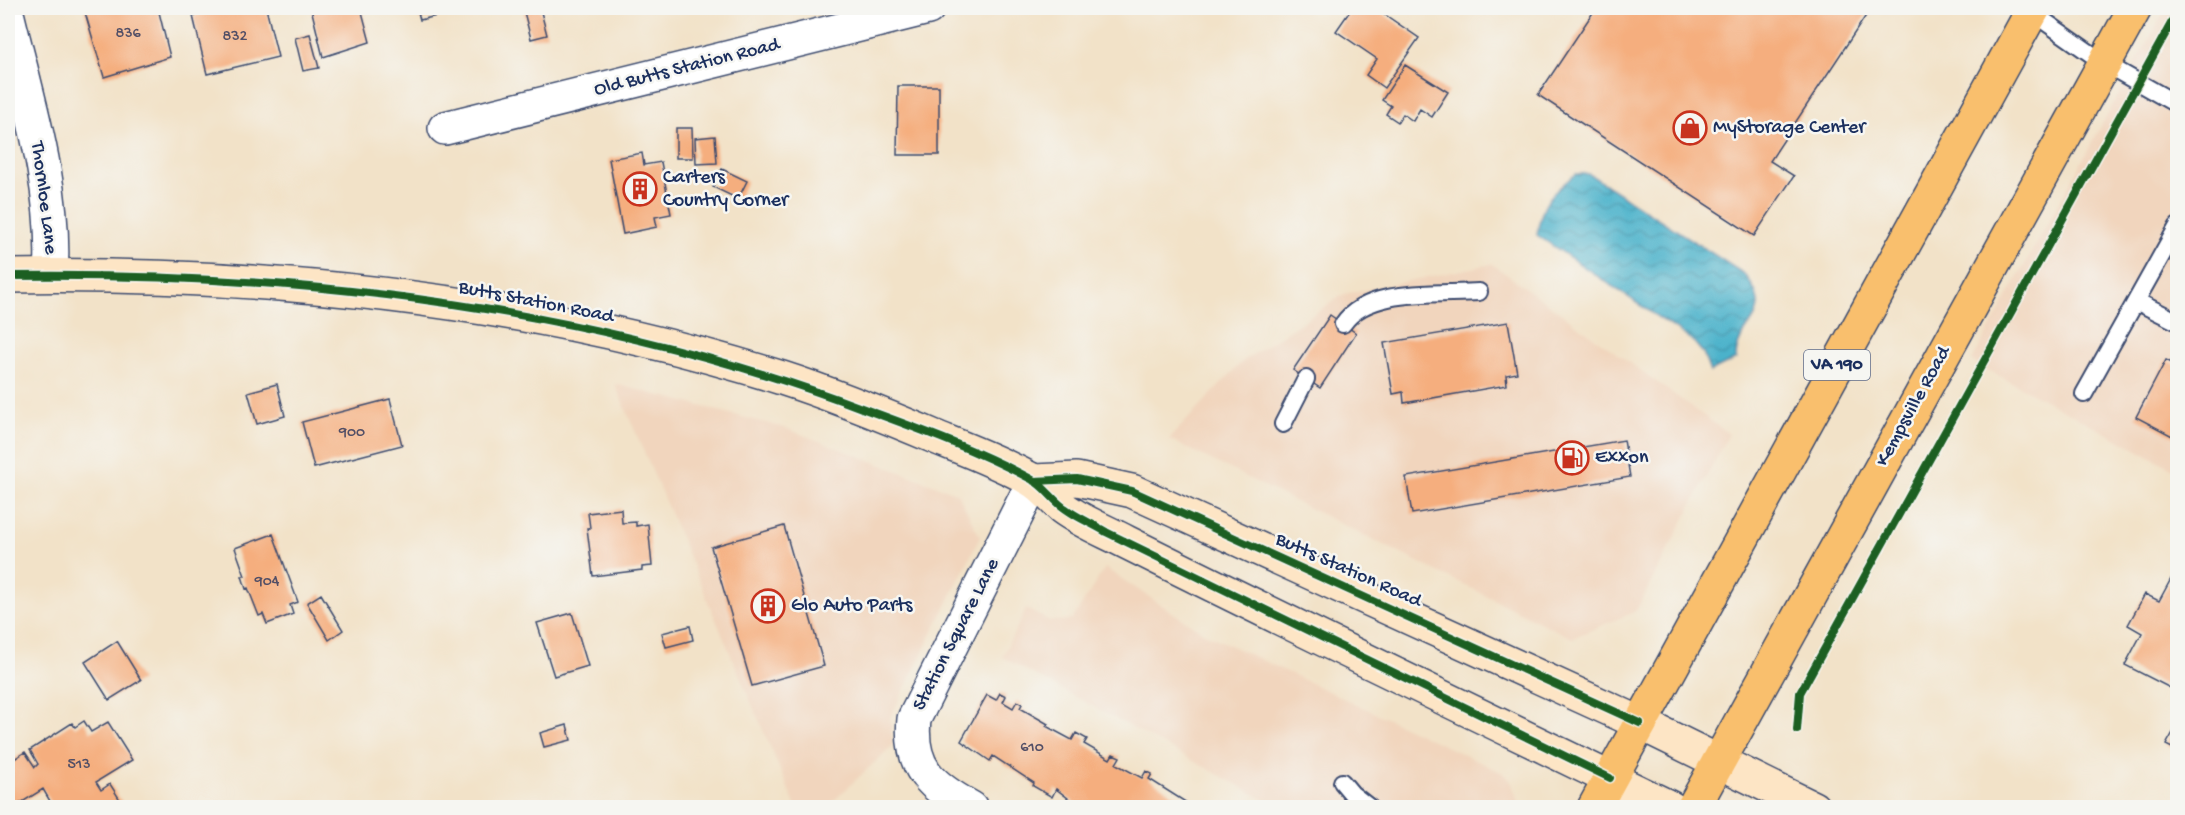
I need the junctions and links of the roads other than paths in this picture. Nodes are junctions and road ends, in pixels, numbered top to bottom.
1 (928, 8) edge
2 (2135, 8) edge
3 (2030, 9) edge
4 (8, 17) edge
5 (2104, 63) junction
6 (2178, 105) edge
7 (445, 128) dead end
8 (2178, 226) edge
9 (51, 275) junction
10 (8, 276) edge
11 (1479, 292) dead end
12 (2136, 301) junction
13 (2178, 322) edge
14 (1343, 324) dead end
15 (1306, 379) dead end
16 (2084, 394) dead end
17 (1283, 424) dead end
18 (1034, 481) junction
19 (1640, 723) junction
20 (1719, 760) junction
21 (1610, 778) junction
22 (1342, 782) dead end
23 (970, 807) edge
24 (1370, 807) edge
25 (1593, 807) edge
26 (1671, 807) edge
27 (1693, 807) edge
28 (1813, 807) edge

1 - 7 street, Old Butts Station Road
2 - 5 main road, Kempsville Road
3 - 5 lane
3 - 19 main road, VA 190
4 - 9 street, Thornloe Lane
5 - 6 lane
5 - 20 main road, Kempsville Road
8 - 12 lane
9 - 10 main road, Butts Station Road
9 - 18 main road, Butts Station Road
11 - 14 lane
12 - 13 lane
12 - 16 lane
15 - 17 lane
18 - 19 main road, Butts Station Road
18 - 21 main road, Butts Station Road
18 - 23 street, Station Square Lane
19 - 20 main road, Butts Station Road
19 - 21 main road, VA 190
20 - 27 main road, Kempsville Road
20 - 28 main road, Butts Station Road
21 - 25 main road, VA 190
21 - 26 main road, Butts Station Road
22 - 24 lane

